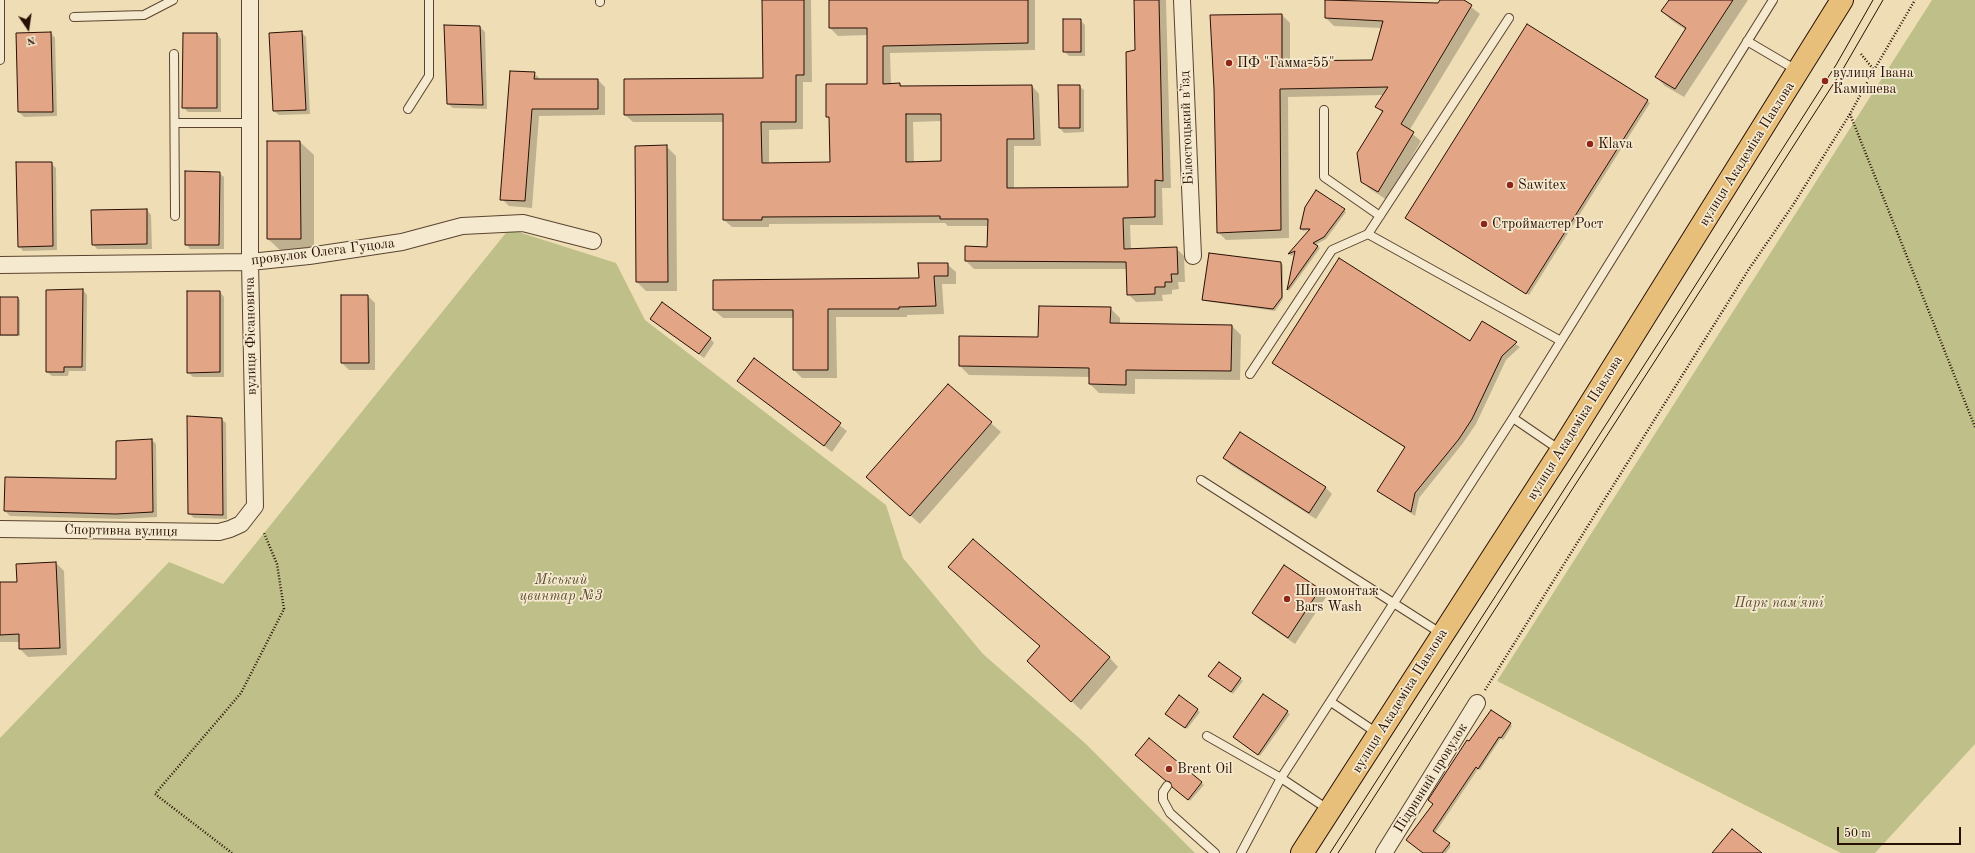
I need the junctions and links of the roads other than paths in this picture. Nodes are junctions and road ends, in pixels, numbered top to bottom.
1 (0, 0) edge
2 (173, 0) edge
3 (250, 0) edge
4 (429, 0) edge
5 (1182, 0) edge
6 (1773, 0) edge
7 (1842, 0) edge
8 (74, 17) dead end
9 (1509, 18) dead end
10 (1747, 41) junction
11 (174, 54) dead end
12 (0, 60) edge
13 (1799, 71) junction
14 (408, 109) dead end
15 (1324, 110) dead end
16 (175, 123) junction
17 (250, 123) junction
18 (175, 216) dead end
19 (1380, 216) junction
20 (1368, 234) junction
21 (593, 241) dead end
22 (1192, 256) dead end
23 (250, 262) junction
24 (0, 265) edge
25 (1561, 341) junction
26 (1250, 374) dead end
27 (1513, 418) junction
28 (1561, 451) junction
29 (1201, 480) dead end
30 (240, 524) joint
31 (0, 529) edge
32 (1394, 604) junction
33 (1442, 634) junction
34 (1331, 702) junction
35 (1477, 703) road end
36 (1378, 734) junction
37 (1207, 736) dead end
38 (1281, 778) junction
39 (1167, 786) dead end
40 (1330, 810) junction
41 (1214, 853) edge
42 (1241, 853) edge
43 (1302, 853) edge
44 (1384, 853) edge

1 - 12 lane
2 - 8 lane
3 - 17 street, вулиця Фісановича
4 - 14 lane
5 - 22 street, Білостоцький в’їзд
6 - 10 lane
7 - 13 main road, вулиця Академіка Павлова
9 - 19 lane
10 - 13 lane
10 - 25 lane
11 - 16 lane
13 - 28 main road, вулиця Академіка Павлова
15 - 19 lane
16 - 17 lane
16 - 18 lane
17 - 23 street, вулиця Фісановича
19 - 20 lane
20 - 25 lane
20 - 26 lane
21 - 23 street, провулок Олега Гуцола
23 - 24 street, провулок Олега Гуцола
23 - 30 street, вулиця Фісановича
25 - 27 lane
27 - 28 lane
27 - 32 lane
28 - 33 main road, вулиця Академіка Павлова
29 - 32 lane
30 - 31 street, Спортивна вулиця
32 - 33 lane
32 - 34 lane
33 - 36 main road, вулиця Академіка Павлова
34 - 36 lane
34 - 38 lane
35 - 44 street, Підривний провулок
36 - 40 main road, вулиця Академіка Павлова
37 - 38 lane
38 - 40 lane
38 - 42 lane
39 - 41 lane
40 - 43 main road, вулиця Академіка Павлова

